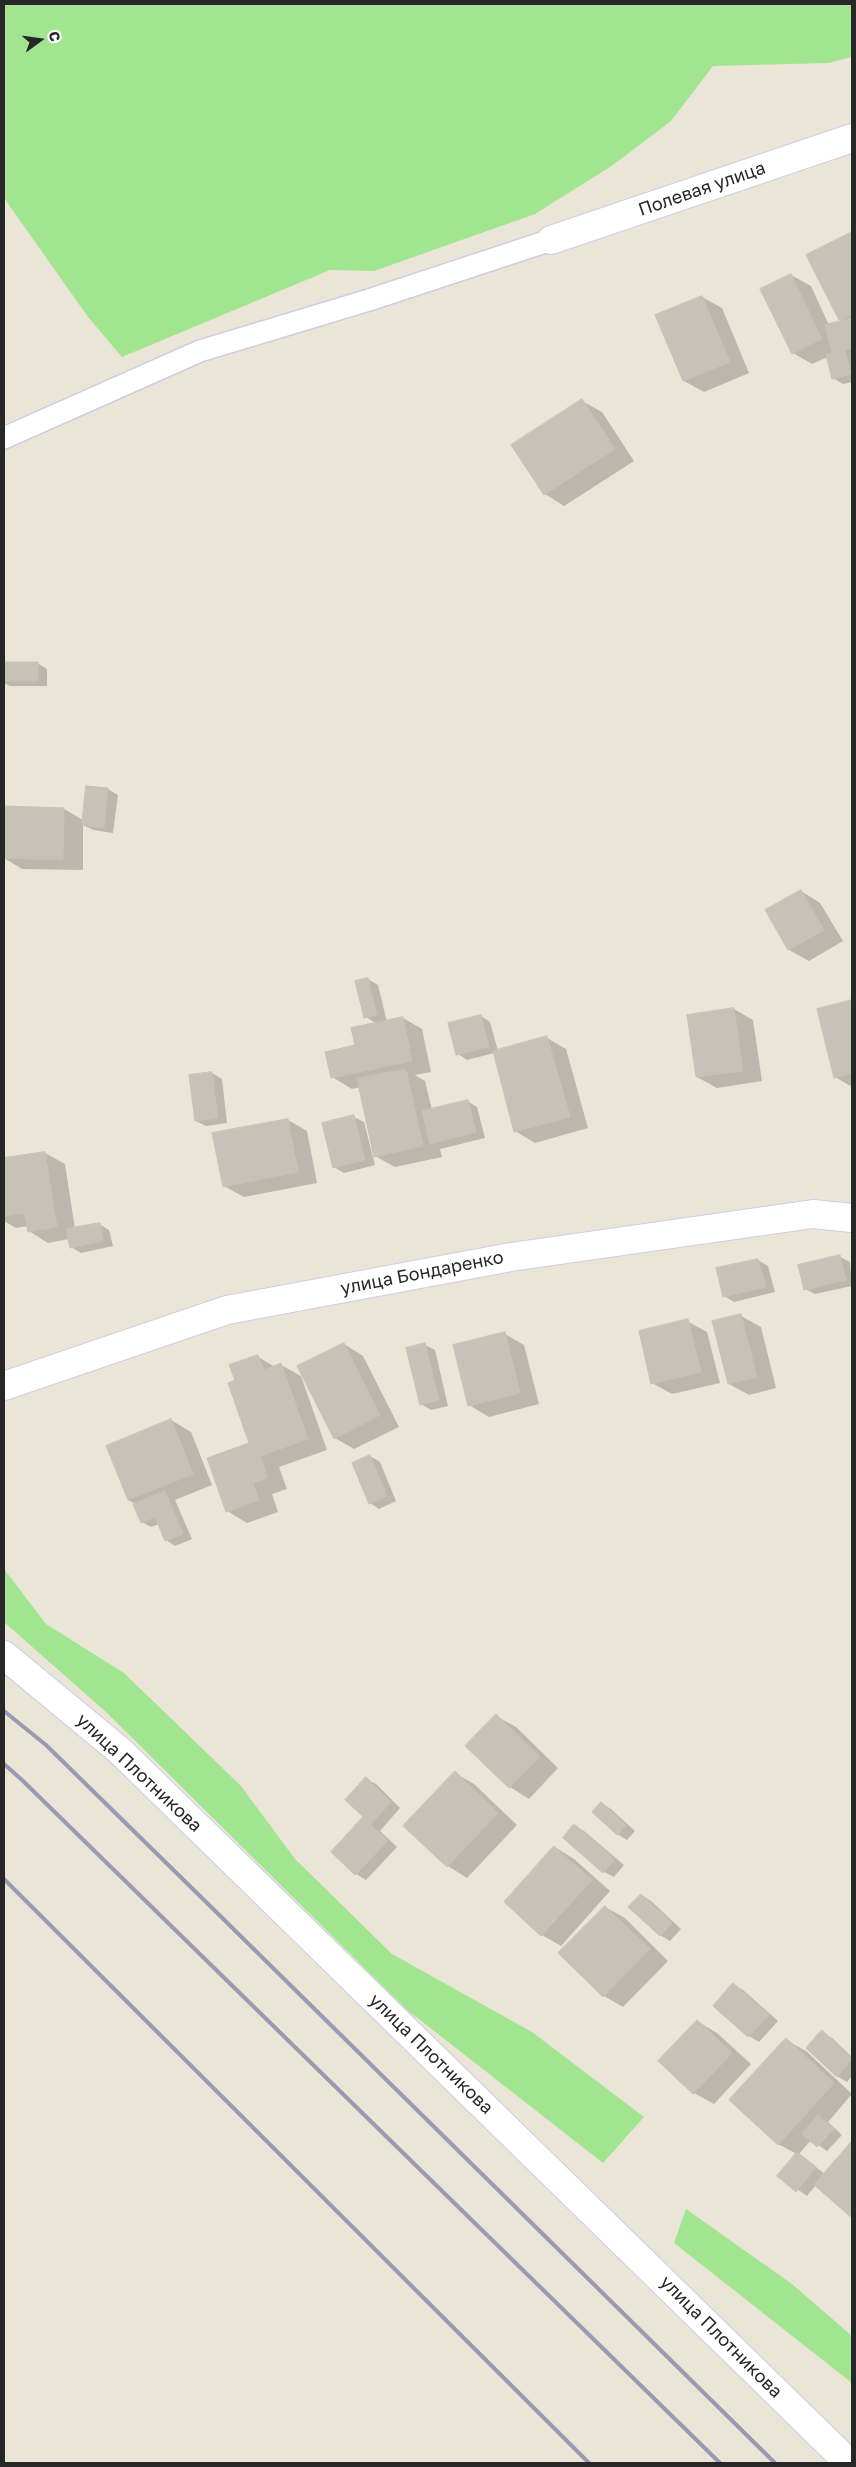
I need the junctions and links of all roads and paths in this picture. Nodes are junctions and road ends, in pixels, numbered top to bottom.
1 (852, 138) edge
2 (551, 240) joint
3 (4, 438) edge
4 (852, 1218) edge
5 (4, 1386) edge
6 (4, 1655) edge
7 (849, 2463) edge

1 - 2 street, Полевая улица
2 - 3 lane
4 - 5 street, улица Бондаренко
6 - 7 street, улица Плотникова

